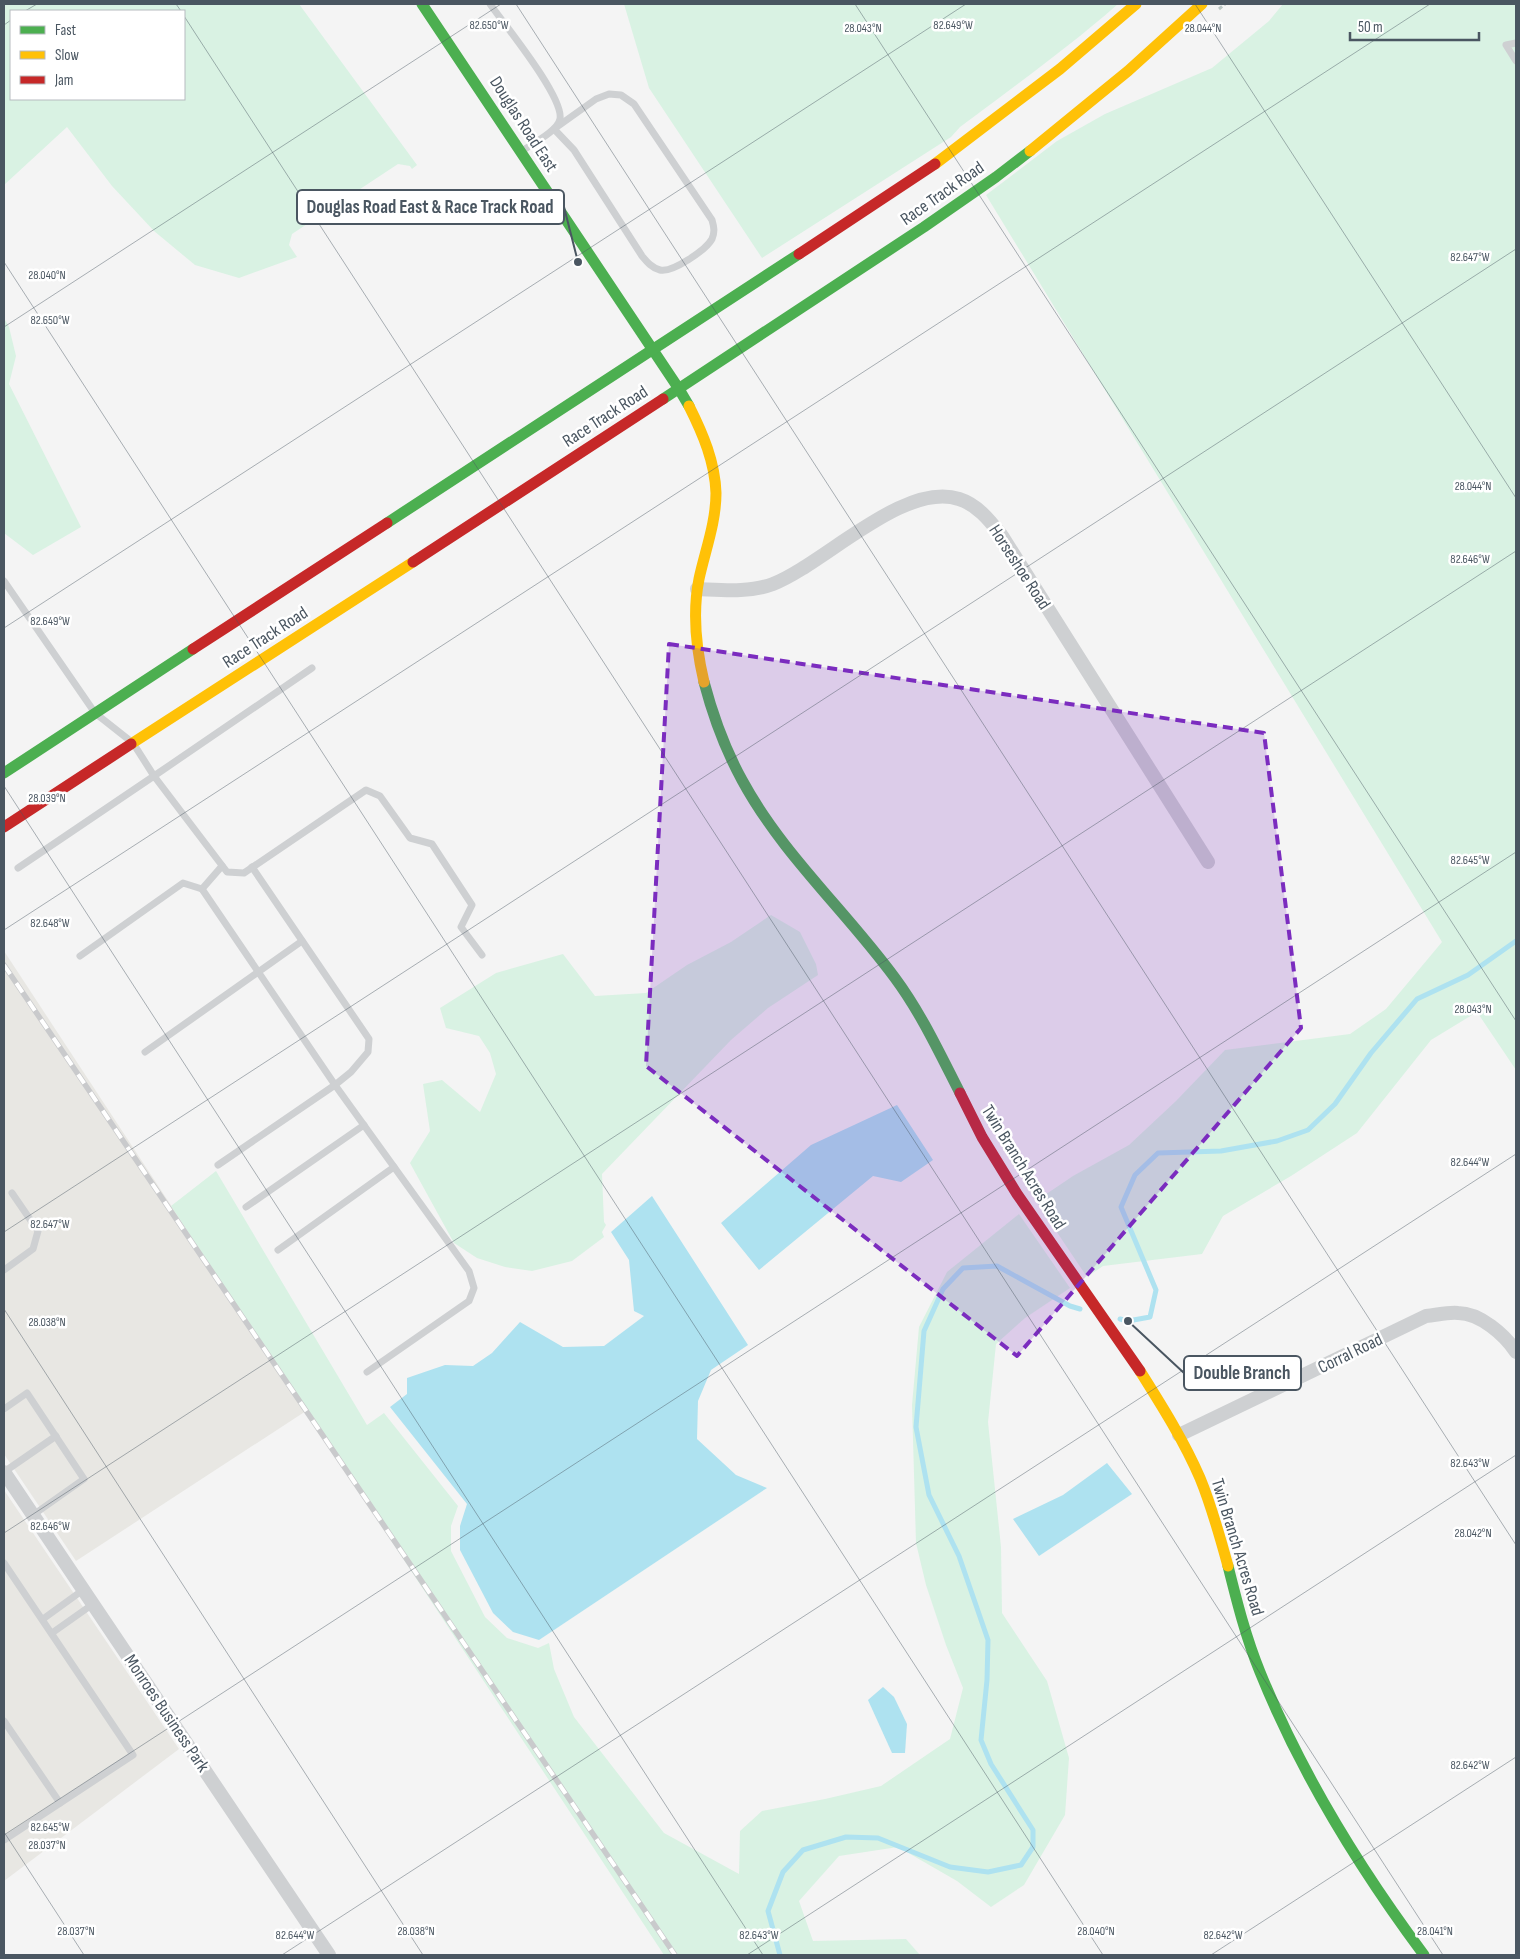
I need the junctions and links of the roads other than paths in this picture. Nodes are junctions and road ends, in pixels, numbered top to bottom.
1 (424, 4) edge
2 (490, 4) edge
3 (1136, 4) edge
4 (1202, 4) edge
5 (1516, 43) edge
6 (1516, 61) edge
7 (554, 129) junction
8 (521, 152) junction
9 (652, 349) junction
10 (678, 389) junction
11 (4, 581) edge
12 (697, 589) junction
13 (312, 668) dead end
14 (95, 713) junction
15 (133, 743) junction
16 (4, 773) edge
17 (154, 776) junction
18 (4, 827) edge
19 (1208, 862) dead end
20 (222, 866) junction
21 (252, 867) junction
22 (18, 868) dead end
23 (202, 889) junction
24 (302, 941) junction
25 (482, 955) dead end
26 (80, 956) dead end
27 (258, 971) junction
28 (145, 1052) dead end
29 (335, 1085) junction
30 (364, 1125) junction
31 (218, 1165) dead end
32 (394, 1167) junction
33 (12, 1193) dead end
34 (246, 1206) dead end
35 (278, 1250) dead end
36 (4, 1270) edge
37 (1516, 1352) edge
38 (368, 1372) dead end
39 (4, 1409) edge
40 (1179, 1435) junction
41 (56, 1436) junction
42 (4, 1472) edge
43 (33, 1515) junction
44 (4, 1563) edge
45 (84, 1590) junction
46 (93, 1604) junction
47 (43, 1619) junction
48 (52, 1633) junction
49 (4, 1721) edge
50 (60, 1803) junction
51 (4, 1840) edge
52 (329, 1955) edge
53 (1424, 1955) edge

1 - 8 main road, Douglas Road East
2 - 7 lane
3 - 9 main road, Race Track Road
4 - 10 main road, Race Track Road
5 - 6 lane
7 - 7 lane
7 - 8 lane
8 - 9 main road, Douglas Road East
9 - 10 main road, Douglas Road East
9 - 14 main road, Race Track Road
10 - 12 main road, Twin Branch Acres Road
10 - 15 main road, Race Track Road
11 - 14 lane
12 - 19 street, Horseshoe Road
12 - 40 main road, Twin Branch Acres Road
13 - 17 lane
14 - 15 lane
14 - 16 main road, Race Track Road
15 - 17 lane
15 - 18 main road, Race Track Road
17 - 20 lane
17 - 22 lane
20 - 21 lane
20 - 23 lane
21 - 24 lane
21 - 25 lane
23 - 26 lane
23 - 27 lane
24 - 27 lane
24 - 29 lane
27 - 28 lane
27 - 29 lane
29 - 30 lane
29 - 31 lane
30 - 32 lane
30 - 34 lane
32 - 35 lane
32 - 38 lane
33 - 36 lane
37 - 40 street, Corral Road
39 - 41 lane
40 - 53 main road, Twin Branch Acres Road
41 - 42 lane
41 - 43 lane
42 - 43 street, Monroes Business Park
43 - 45 street, Monroes Business Park
44 - 47 lane
45 - 46 street, Monroes Business Park
45 - 47 lane
46 - 48 lane
46 - 52 street, Monroes Business Park
47 - 48 lane
48 - 50 lane
49 - 50 lane
50 - 51 lane

